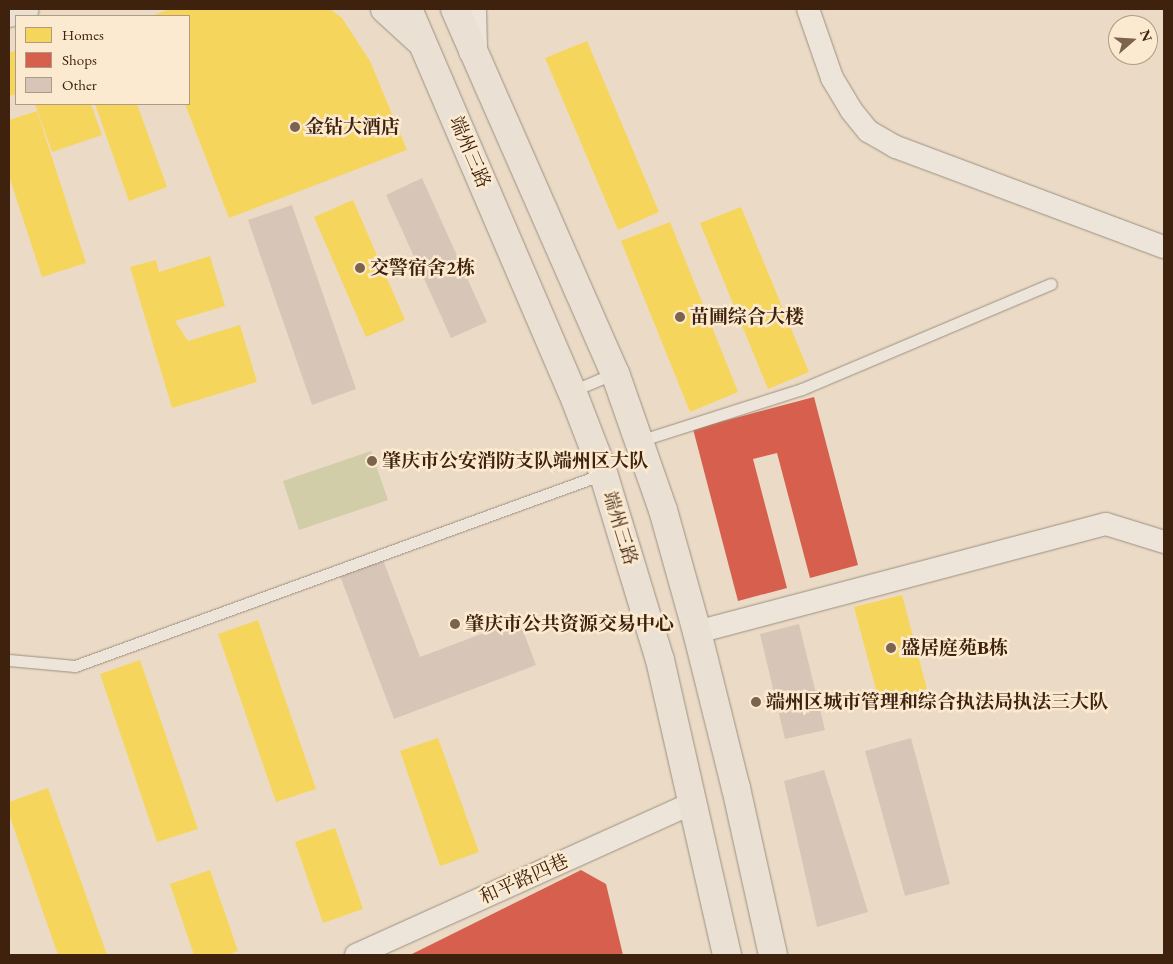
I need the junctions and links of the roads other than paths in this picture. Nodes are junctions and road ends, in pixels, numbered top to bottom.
1 (25, 9) edge
2 (384, 9) edge
3 (408, 9) edge
4 (455, 9) edge
5 (472, 9) edge
6 (808, 9) edge
7 (9, 13) edge
8 (424, 45) junction
9 (473, 51) junction
10 (1164, 247) edge
11 (1051, 284) dead end
12 (615, 373) junction
13 (572, 391) junction
14 (639, 441) junction
15 (603, 474) junction
16 (1164, 542) edge
17 (697, 632) junction
18 (9, 660) edge
19 (693, 802) junction
20 (356, 955) edge
21 (727, 955) edge
22 (773, 955) edge

1 - 7 main road
2 - 8 main road
3 - 8 main road, 端州三路
4 - 9 main road
5 - 9 main road
6 - 10 street
8 - 13 main road, 端州三路
9 - 12 main road
11 - 14 lane
12 - 13 lane
12 - 14 main road
13 - 15 main road, 端州三路
14 - 17 main road
15 - 18 lane
15 - 19 main road, 端州三路
16 - 17 street
17 - 22 main road
19 - 20 street, 和平路四巷
19 - 21 main road, 端州三路

